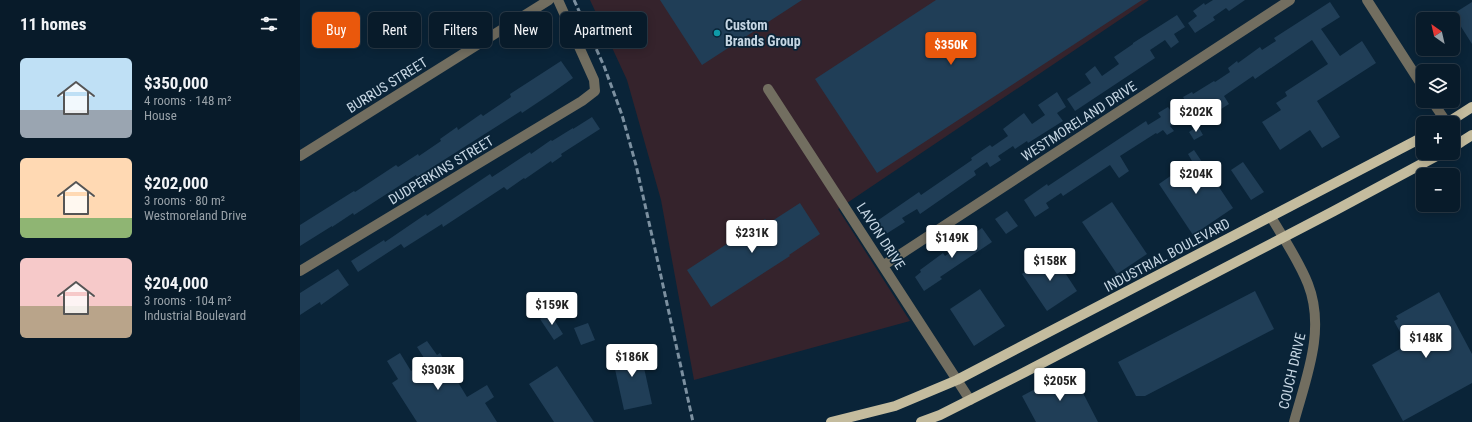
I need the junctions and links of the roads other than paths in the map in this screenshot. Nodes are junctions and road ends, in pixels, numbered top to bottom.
1 (549, 0) edge
2 (558, 0) edge
3 (1290, 0) edge
4 (1367, 0) edge
5 (1416, 75) edge
6 (768, 89) dead end
7 (1472, 107) edge
8 (1458, 116) edge
9 (1472, 135) edge
10 (1416, 141) edge
11 (1460, 142) edge
12 (300, 156) edge
13 (1429, 160) edge
14 (1271, 217) junction
15 (1283, 238) junction
16 (884, 265) junction
17 (300, 271) edge
18 (957, 380) junction
19 (970, 400) junction
20 (831, 422) edge
21 (921, 422) edge
22 (1294, 422) edge

1 - 12 street, BURRUS STREET
2 - 17 street, DUDPERKINS STREET
3 - 16 street, WESTMORELAND DRIVE
4 - 5 street
6 - 16 street, LAVON DRIVE
7 - 8 main road
9 - 11 main road
10 - 14 main road, INDUSTRIAL BOULEVARD
13 - 15 main road
14 - 15 street, COUCH DRIVE
14 - 18 main road, INDUSTRIAL BOULEVARD
15 - 19 main road
15 - 22 street, COUCH DRIVE
16 - 18 street, LAVON DRIVE
18 - 19 street, LAVON DRIVE
18 - 20 main road, INDUSTRIAL BOULEVARD
19 - 21 main road

